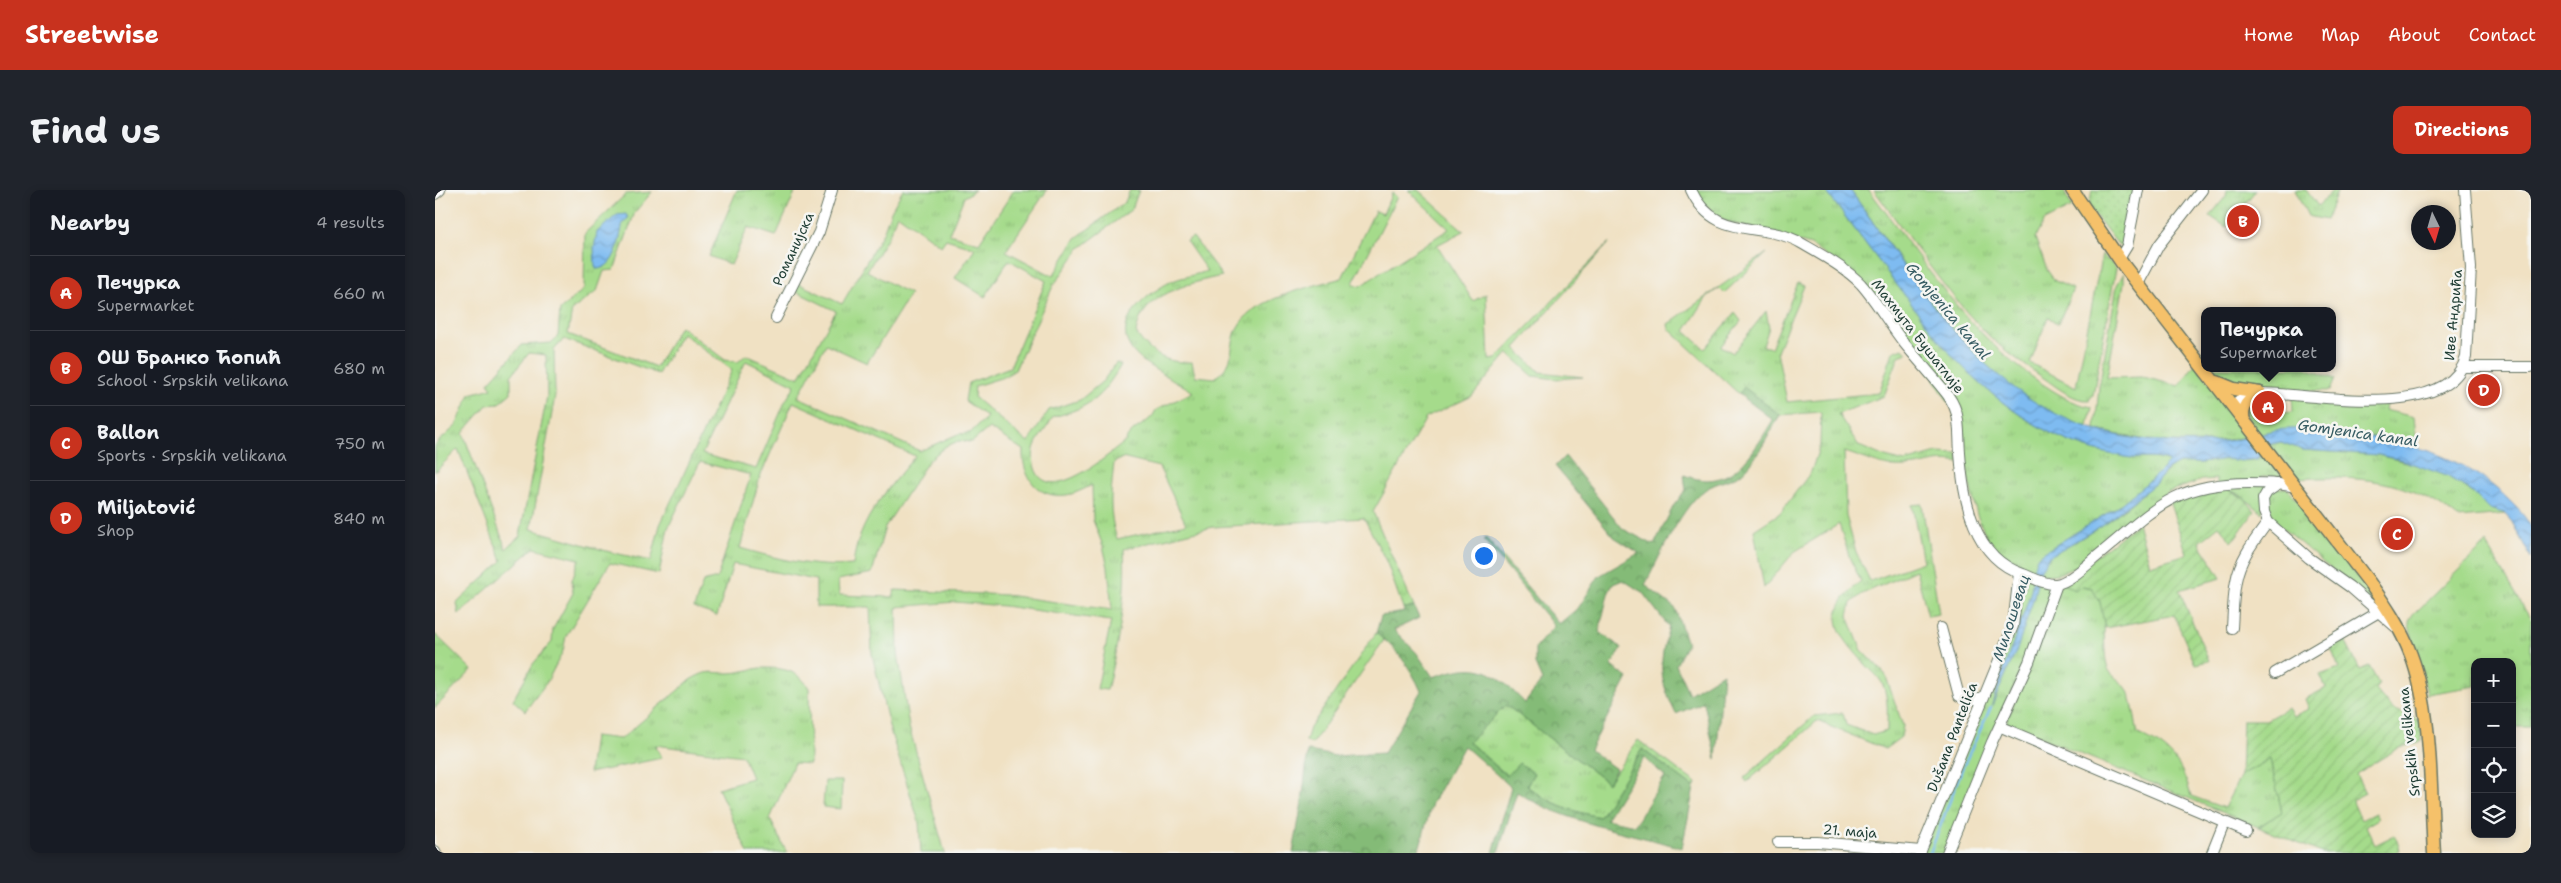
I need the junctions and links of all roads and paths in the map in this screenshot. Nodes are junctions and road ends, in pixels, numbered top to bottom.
1 (441, 190) edge
2 (832, 190) edge
3 (1691, 190) edge
4 (2072, 190) edge
5 (2138, 190) edge
6 (2202, 190) edge
7 (2465, 190) edge
8 (435, 194) edge
9 (2119, 259) junction
10 (2138, 284) junction
11 (775, 318) dead end
12 (2201, 365) edge
13 (2464, 367) junction
14 (2531, 367) edge
15 (2207, 372) edge
16 (2212, 379) junction
17 (2260, 393) junction
18 (2233, 406) junction
19 (2244, 421) junction
20 (2283, 479) junction
21 (2268, 522) junction
22 (2023, 574) junction
23 (2052, 583) junction
24 (2377, 613) junction
25 (1941, 628) dead end
26 (2232, 628) dead end
27 (2401, 631) junction
28 (2275, 673) dead end
29 (1981, 699) junction
30 (2001, 726) junction
31 (2224, 823) junction
32 (2246, 831) dead end
33 (1778, 842) dead end
34 (1920, 852) edge
35 (1947, 853) edge
36 (2212, 853) edge
37 (2434, 853) edge

1 - 8 street
2 - 11 street, Романијска
3 - 22 street, Махмута Бушатлије
4 - 9 main road
5 - 9 street
6 - 10 street
7 - 13 street, Иве Андрића
9 - 10 main road
10 - 12 main road
13 - 14 street
13 - 17 street, Иве Андрића
15 - 16 main road
16 - 17 main road
16 - 18 main road
17 - 18 street
17 - 19 main road
18 - 19 main road
19 - 20 main road, Srpskih velikana
20 - 21 street
20 - 23 street
20 - 27 main road, Srpskih velikana
21 - 24 street
21 - 26 street
22 - 23 street, Махмута Бушатлије
22 - 29 street, Dušana Pantelića
23 - 30 street
24 - 27 street
24 - 28 street
25 - 29 street
27 - 37 main road, Srpskih velikana
29 - 34 street, Dušana Pantelića
30 - 31 street
30 - 35 street
31 - 32 street
31 - 36 street
33 - 34 street, 21. маја

